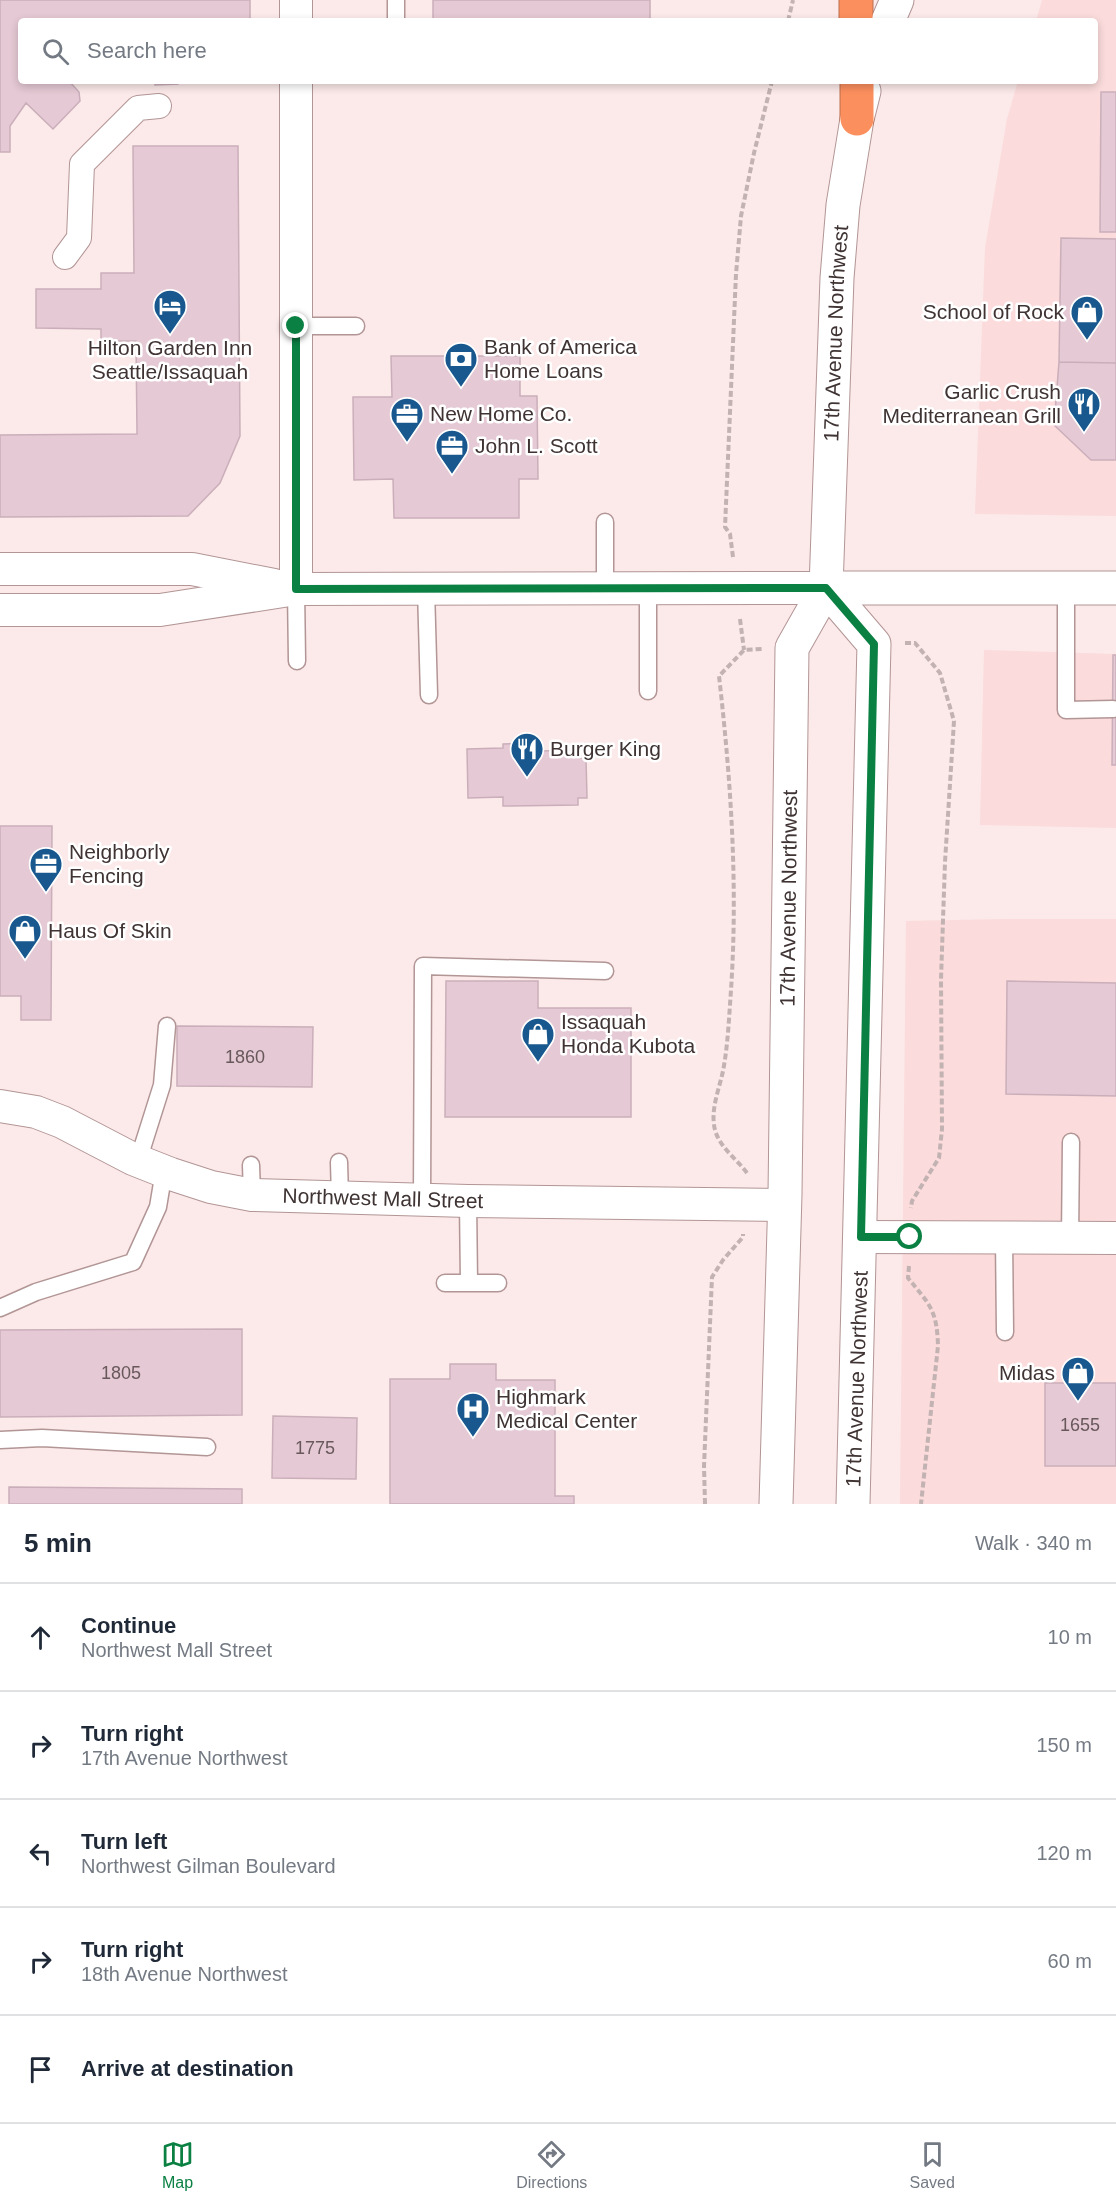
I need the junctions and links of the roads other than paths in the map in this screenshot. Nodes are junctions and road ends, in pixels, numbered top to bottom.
1 (296, 0) edge
2 (396, 0) edge
3 (856, 0) edge
4 (897, 0) edge
5 (296, 18) edge
6 (396, 18) edge
7 (856, 18) edge
8 (889, 18) edge
9 (296, 84) edge
10 (857, 84) edge
11 (866, 84) edge
12 (159, 106) dead end
13 (857, 119) junction
14 (65, 257) dead end
15 (296, 326) junction
16 (356, 326) dead end
17 (605, 522) dead end
18 (0, 569) edge
19 (605, 588) junction
20 (648, 588) junction
21 (826, 588) junction
22 (1066, 588) junction
23 (1116, 588) edge
24 (296, 589) junction
25 (426, 589) junction
26 (0, 610) edge
27 (297, 661) dead end
28 (648, 691) dead end
29 (429, 695) dead end
30 (1113, 709) dead end
31 (605, 971) dead end
32 (167, 1026) dead end
33 (0, 1107) edge
34 (1071, 1142) dead end
35 (339, 1162) dead end
36 (151, 1166) junction
37 (340, 1198) junction
38 (422, 1200) junction
39 (468, 1201) junction
40 (785, 1205) junction
41 (861, 1237) junction
42 (1004, 1238) junction
43 (1116, 1238) edge
44 (1070, 1239) junction
45 (446, 1283) dead end
46 (469, 1283) junction
47 (498, 1283) dead end
48 (0, 1308) edge
49 (1005, 1332) dead end
50 (0, 1440) edge
51 (207, 1447) dead end
52 (776, 1504) edge
53 (853, 1504) edge

1 - 5 street
2 - 6 lane
3 - 7 highway
4 - 8 main road
9 - 15 street
10 - 13 highway
11 - 13 main road, 17th Avenue Northwest
12 - 14 street
13 - 21 main road, 17th Avenue Northwest
15 - 16 lane
15 - 24 street
17 - 19 lane
18 - 24 street
19 - 20 street
19 - 25 street
20 - 21 street
20 - 28 lane
21 - 22 main road
21 - 40 main road, 17th Avenue Northwest
21 - 41 main road, 17th Avenue Northwest
22 - 23 main road
22 - 30 lane
24 - 25 street
24 - 26 street
24 - 27 lane
25 - 29 lane
31 - 38 lane
32 - 36 lane
33 - 36 street, Northwest Mall Street
34 - 44 lane
35 - 37 lane
36 - 37 street, Northwest Mall Street
36 - 48 lane
37 - 38 street, Northwest Mall Street
38 - 39 street, Northwest Mall Street
39 - 40 street, Northwest Mall Street
39 - 46 lane
40 - 52 main road, 17th Avenue Northwest
41 - 42 street
41 - 53 main road, 17th Avenue Northwest
42 - 44 street
42 - 49 lane
43 - 44 street
45 - 46 lane
46 - 47 lane
50 - 51 lane

